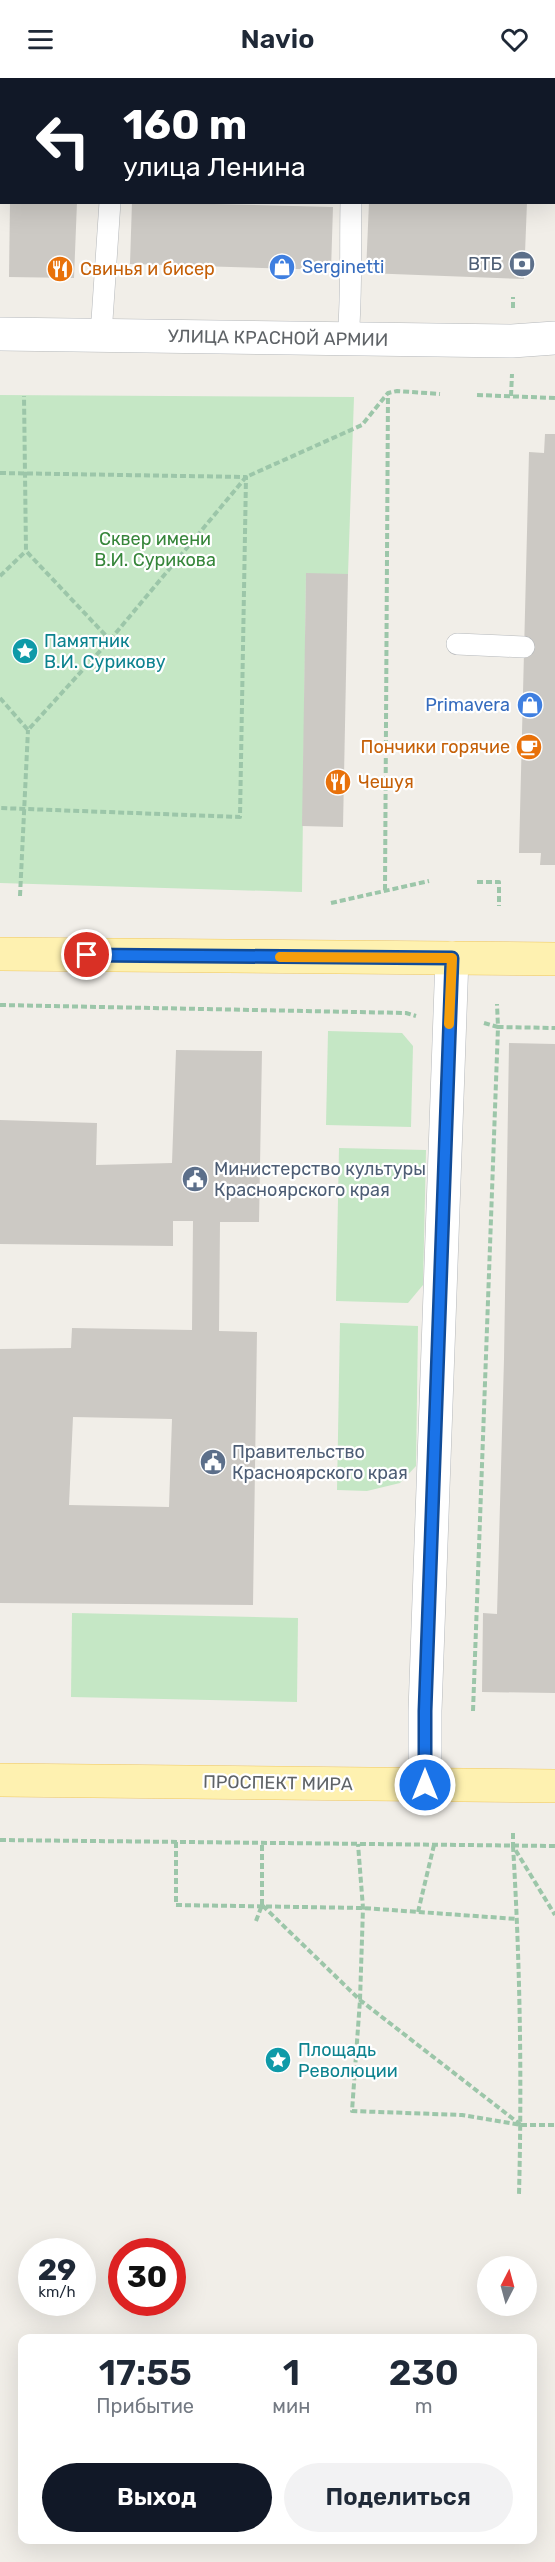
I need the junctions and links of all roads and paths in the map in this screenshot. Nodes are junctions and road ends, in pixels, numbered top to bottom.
1 (110, 204) edge
2 (351, 204) edge
3 (0, 334) edge
4 (101, 335) junction
5 (555, 338) edge
6 (348, 339) junction
7 (512, 364) dead end
8 (388, 393) junction
9 (440, 394) dead end
10 (477, 395) dead end
11 (24, 396) dead end
12 (512, 396) junction
13 (555, 398) edge
14 (0, 473) edge
15 (25, 473) junction
16 (246, 477) junction
17 (26, 551) junction
18 (0, 576) edge
19 (110, 640) junction
20 (457, 644) dead end
21 (524, 647) dead end
22 (0, 698) edge
23 (27, 730) junction
24 (0, 808) edge
25 (25, 809) junction
26 (429, 881) dead end
27 (477, 882) dead end
28 (385, 890) junction
29 (20, 896) dead end
30 (331, 903) dead end
31 (499, 906) dead end
32 (0, 954) edge
33 (452, 958) junction
34 (555, 959) edge
35 (497, 1004) dead end
36 (0, 1005) edge
37 (425, 1020) dead end
38 (480, 1023) dead end
39 (498, 1027) junction
40 (555, 1028) edge
41 (473, 1711) dead end
42 (0, 1780) edge
43 (425, 1785) junction
44 (555, 1786) edge
45 (513, 1833) dead end
46 (0, 1840) edge
47 (176, 1842) junction
48 (262, 1843) junction
49 (358, 1844) junction
50 (434, 1845) junction
51 (513, 1846) junction
52 (555, 1846) edge
53 (262, 1905) junction
54 (363, 1908) junction
55 (418, 1912) junction
56 (555, 1915) edge
57 (517, 1919) junction
58 (256, 1921) dead end
59 (360, 2000) junction
60 (521, 2125) junction
61 (555, 2125) edge
62 (519, 2194) dead end

1 - 4 lane
2 - 6 lane
3 - 4 street, УЛИЦА КРАСНОЙ АРМИИ
4 - 6 street, УЛИЦА КРАСНОЙ АРМИИ
5 - 6 street, УЛИЦА КРАСНОЙ АРМИИ
7 - 12 path
8 - 9 path
8 - 16 path
8 - 28 path
10 - 12 path
11 - 15 path
12 - 13 path
14 - 15 path
15 - 16 path
15 - 17 path
16 - 19 path
16 - 25 path
17 - 18 path
17 - 19 path
19 - 23 path
20 - 21 lane
22 - 23 path
23 - 25 path
24 - 25 path
25 - 29 path
26 - 28 path
27 - 31 path
28 - 30 path
32 - 33 main road
33 - 34 main road
33 - 43 street
35 - 39 path
36 - 37 path
38 - 39 path
39 - 40 path
39 - 41 path
42 - 43 main road, ПРОСПЕКТ МИРА
43 - 44 main road, ПРОСПЕКТ МИРА
45 - 51 path
46 - 47 path
47 - 48 path
47 - 53 path
48 - 49 path
48 - 53 path
49 - 50 path
49 - 54 path
50 - 51 path
50 - 55 path
51 - 52 path
51 - 56 path
51 - 57 path
53 - 54 path
53 - 58 path
53 - 59 path
54 - 55 path
54 - 59 path
55 - 57 path
57 - 60 path
59 - 60 path
59 - 60 path
60 - 61 path
60 - 62 path

